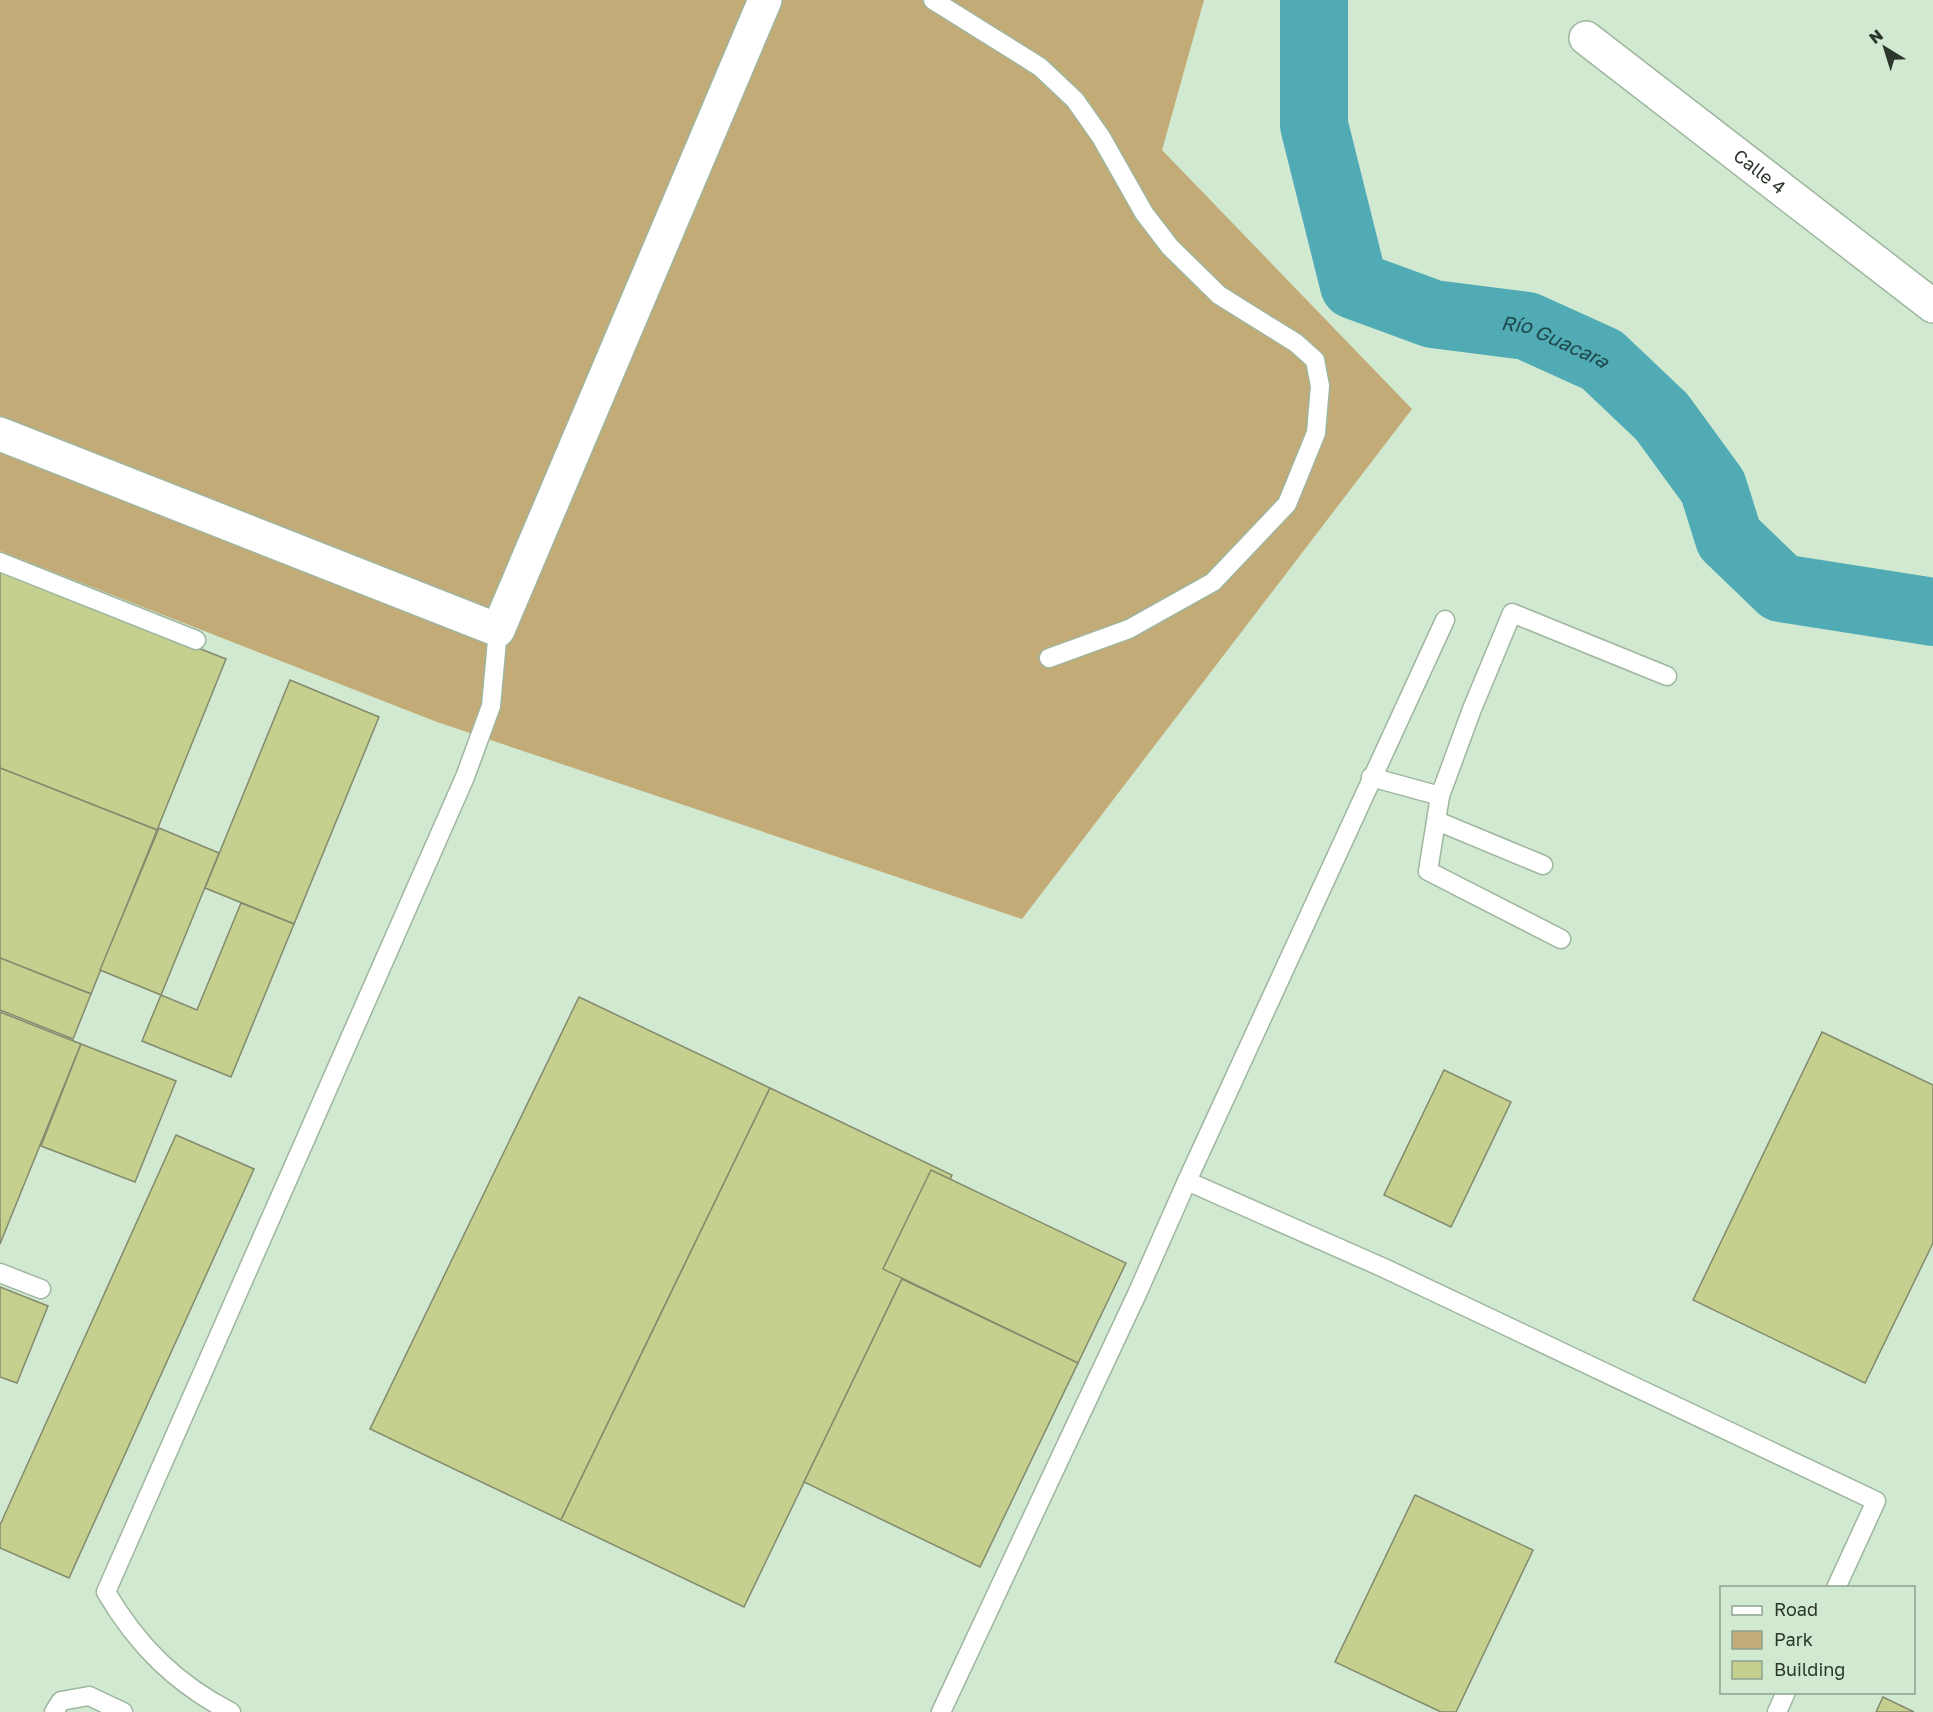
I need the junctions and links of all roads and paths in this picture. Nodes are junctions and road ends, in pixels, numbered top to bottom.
1 (765, 0) edge
2 (933, 0) edge
3 (1586, 38) dead end
4 (1933, 306) edge
5 (0, 434) edge
6 (0, 562) edge
7 (1445, 620) dead end
8 (498, 630) junction
9 (196, 640) dead end
10 (1049, 658) dead end
11 (1667, 676) dead end
12 (1371, 777) junction
13 (1440, 796) junction
14 (1437, 821) junction
15 (1543, 865) dead end
16 (1561, 939) dead end
17 (1187, 1180) junction
18 (0, 1273) edge
19 (41, 1289) dead end
20 (1836, 1586) edge
21 (1785, 1694) edge
22 (54, 1712) edge
23 (123, 1712) edge
24 (231, 1712) edge
25 (941, 1712) edge
26 (1777, 1712) edge

1 - 8 street
2 - 10 lane
3 - 4 street, Calle 4
5 - 8 street
6 - 9 lane
7 - 12 lane
8 - 24 lane
11 - 13 lane
12 - 13 lane
12 - 17 lane
13 - 14 lane
14 - 15 lane
14 - 16 lane
17 - 20 lane
17 - 25 lane
18 - 19 lane
21 - 26 lane
22 - 23 lane

